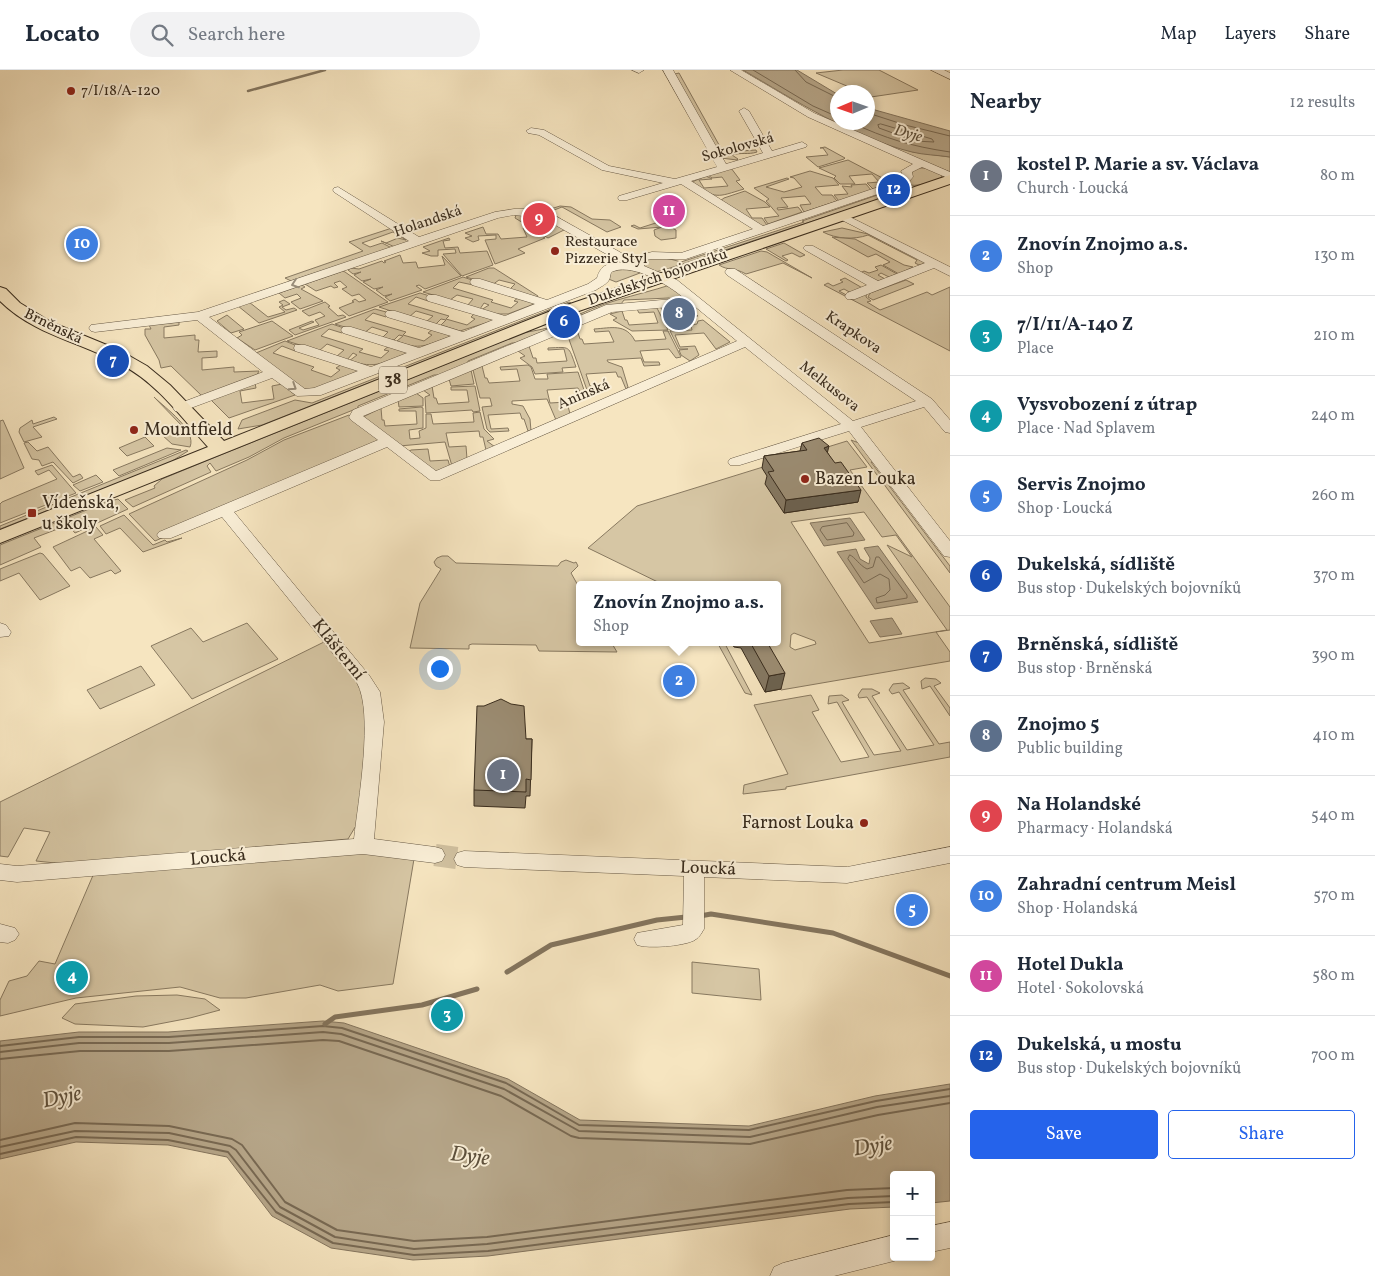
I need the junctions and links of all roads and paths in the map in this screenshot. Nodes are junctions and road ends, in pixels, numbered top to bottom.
1 (668, 70) edge
2 (735, 70) edge
3 (936, 70) edge
4 (950, 76) edge
5 (744, 111) dead end
6 (531, 131) dead end
7 (802, 145) dead end
8 (769, 154) junction
9 (921, 164) junction
10 (723, 168) junction
11 (950, 178) edge
12 (678, 181) junction
13 (338, 190) dead end
14 (623, 198) dead end
15 (842, 216) junction
16 (762, 230) junction
17 (862, 237) dead end
18 (419, 242) junction
19 (809, 248) dead end
20 (934, 264) junction
21 (637, 267) junction
22 (921, 269) junction
23 (731, 272) dead end
24 (950, 272) edge
25 (659, 277) junction
26 (476, 282) dead end
27 (877, 285) junction
28 (0, 292) edge
29 (851, 296) dead end
30 (432, 298) dead end
31 (694, 301) junction
32 (547, 304) junction
33 (391, 314) dead end
34 (200, 316) junction
35 (506, 320) junction
36 (95, 328) dead end
37 (347, 330) dead end
38 (463, 336) junction
39 (745, 342) junction
40 (300, 348) dead end
41 (420, 353) junction
42 (371, 371) junction
43 (273, 373) junction
44 (927, 402) junction
45 (182, 409) junction
46 (204, 425) junction
47 (850, 425) junction
48 (279, 426) junction
49 (950, 429) edge
50 (389, 441) junction
51 (226, 447) junction
52 (735, 462) dead end
53 (166, 471) junction
54 (435, 477) joint
55 (225, 511) junction
56 (166, 535) dead end
57 (0, 537) edge
58 (950, 552) edge
59 (363, 846) junction
60 (435, 855) tunnel mouth
61 (950, 855) edge
62 (464, 859) tunnel mouth
63 (694, 868) junction
64 (0, 872) edge
65 (645, 940) dead end
66 (950, 1234) edge
67 (935, 1238) edge
68 (890, 1249) edge
69 (783, 1276) edge

1 - 10 street
2 - 9 street
3 - 4 street
5 - 8 street
6 - 12 street
7 - 8 street, Sokolovská
8 - 10 street, Sokolovská
9 - 11 street
9 - 16 street, Dukelských bojovníků
10 - 12 street, Sokolovská
11 - 15 main road, Dukelských bojovníků / 38
12 - 14 street, Sokolovská
12 - 16 street, Sokolovská
13 - 18 street
15 - 20 street
15 - 25 main road, Dukelských bojovníků / 38
16 - 21 street, Dukelských bojovníků
17 - 22 street
18 - 21 street, Holandská
18 -> 34 street, Holandská
19 - 27 street
20 - 22 street
20 - 24 street
21 - 25 street, Holandská
21 - 32 street, Dukelských bojovníků
22 - 27 street
23 - 44 street, Krapkova
25 - 31 street, Melkusova
25 - 48 main road, Dukelských bojovníků / 38
26 - 32 street
27 - 29 street
28 - 45 main road, Brněnská
30 - 35 street
31 - 39 street, Melkusova
31 - 50 street, Dukelských bojovníků
32 - 35 street, Dukelských bojovníků
33 - 38 street
34 - 36 street, Holandská
34 - 43 street
35 - 38 street, Dukelských bojovníků
37 - 41 street
38 - 41 street, Dukelských bojovníků
39 - 47 street, Melkusova
39 - 54 street, Aninská
40 - 42 street
41 - 42 street, Dukelských bojovníků
43 -> 42 street, Dukelských bojovníků
43 - 45 street
44 - 47 street
44 - 49 street, Krapkova
45 - 46 main road
45 - 51 main road, Brněnská
45 - 53 main road
46 - 48 main road
46 - 51 main road
47 - 52 street
47 - 58 street, Melkusova
48 - 51 main road, Dukelských bojovníků / 38
50 - 54 street, Dukelských bojovníků
50 - 55 street
51 - 53 main road, 38
53 - 57 main road, 38
55 - 56 street
55 - 59 street, Klášterní
59 - 60 street, Loucká
59 - 64 street, Loucká
61 - 63 street, Loucká
62 - 63 street, Loucká
63 - 65 street
66 - 67 street
68 - 69 street

